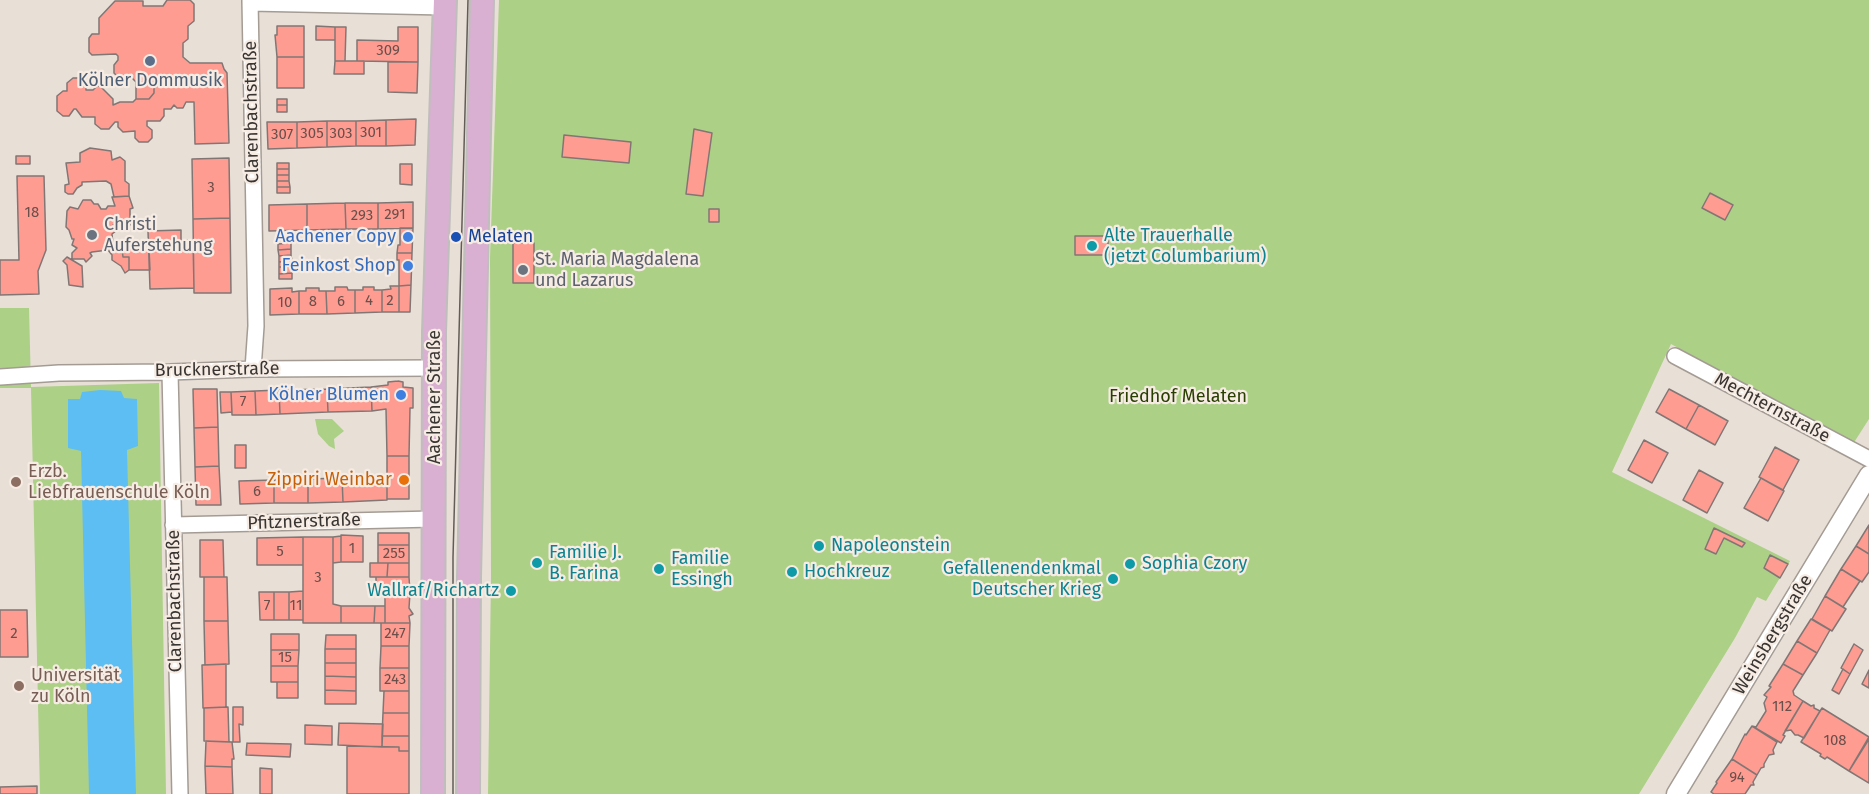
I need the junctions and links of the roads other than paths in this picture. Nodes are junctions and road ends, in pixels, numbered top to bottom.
1 (482, 0) edge
2 (250, 1) edge
3 (445, 3) edge
4 (1675, 356) dead end
5 (434, 368) junction
6 (253, 369) junction
7 (170, 372) junction
8 (0, 377) edge
9 (1869, 459) edge
10 (1869, 475) edge
11 (434, 519) junction
12 (173, 525) junction
13 (180, 794) edge
14 (433, 794) edge
15 (468, 794) edge
16 (1676, 794) edge

1 - 15 main road, Aachener Straße
2 - 3 street
2 - 6 street, Clarenbachstraße
3 - 5 main road, Aachener Straße
4 - 9 street, Mechternstraße
5 - 6 street, Brucknerstraße
5 - 11 main road, Aachener Straße
6 - 7 street, Brucknerstraße
7 - 8 street, Brucknerstraße
7 - 12 street, Clarenbachstraße
10 - 16 street, Weinsbergstraße
11 - 12 street, Pfitznerstraße
11 - 14 main road, Aachener Straße
12 - 13 street, Clarenbachstraße

